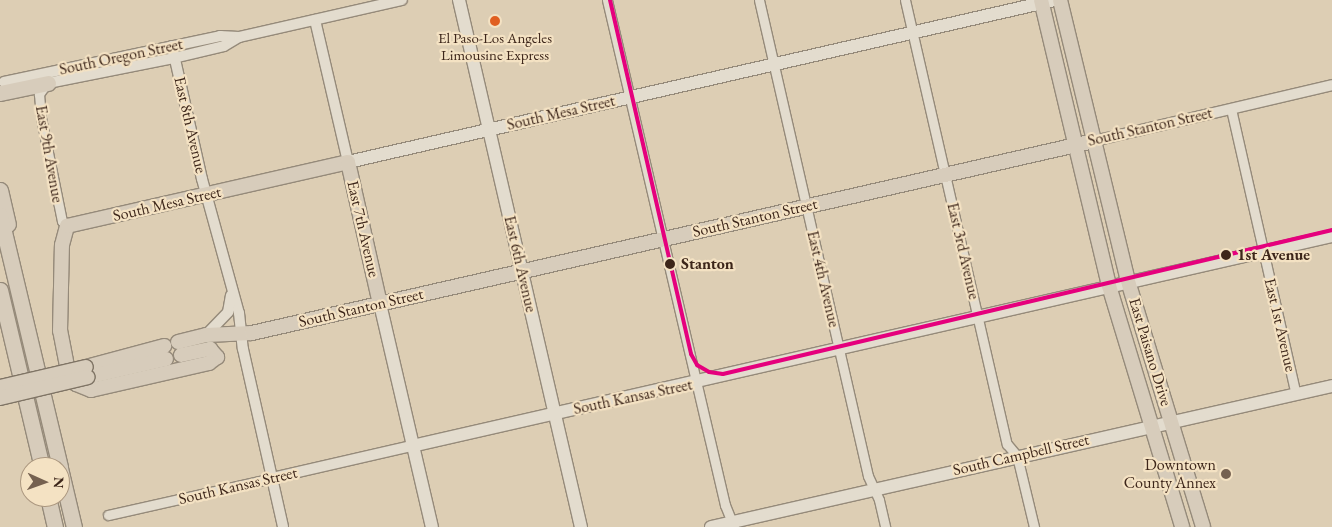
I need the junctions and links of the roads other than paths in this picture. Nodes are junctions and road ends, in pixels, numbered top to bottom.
1 (402, 0) edge
2 (459, 0) edge
3 (607, 0) edge
4 (759, 0) edge
5 (905, 0) edge
6 (1060, 0) edge
7 (1046, 1) edge
8 (315, 20) junction
9 (912, 33) junction
10 (239, 37) junction
11 (172, 46) junction
12 (174, 58) junction
13 (774, 65) junction
14 (48, 83) junction
15 (1332, 85) edge
16 (1, 86) edge
17 (629, 97) junction
18 (1231, 109) junction
19 (489, 130) junction
20 (1094, 141) junction
21 (1075, 145) junction
22 (348, 162) junction
23 (945, 174) junction
24 (0, 190) edge
25 (207, 194) junction
26 (806, 206) junction
27 (0, 215) edge
28 (67, 226) junction
29 (1332, 236) edge
30 (662, 240) junction
31 (1263, 252) junction
32 (522, 271) junction
33 (1128, 282) junction
34 (1109, 286) junction
35 (0, 290) edge
36 (231, 291) junction
37 (380, 304) junction
38 (978, 317) junction
39 (241, 333) junction
40 (206, 335) junction
41 (839, 350) junction
42 (165, 352) dead end
43 (35, 366) junction
44 (87, 372) junction
45 (696, 383) junction
46 (1332, 386) edge
47 (0, 387) edge
48 (1296, 394) junction
49 (0, 398) edge
50 (555, 413) junction
51 (1172, 422) junction
52 (1152, 426) junction
53 (412, 446) junction
54 (1017, 456) junction
55 (40, 457) edge
56 (57, 457) edge
57 (272, 478) junction
58 (874, 490) junction
59 (50, 507) edge
60 (69, 507) edge
61 (108, 515) dead end
62 (734, 524) edge
63 (55, 527) edge
64 (74, 527) edge
65 (283, 527) edge
66 (432, 527) edge
67 (582, 527) edge
68 (711, 527) edge
69 (885, 527) edge
70 (1034, 527) edge
71 (1182, 527) edge
72 (1203, 527) edge

1 - 8 street, South Oregon Street
2 - 19 main road, East 6th Avenue
3 - 17 street
4 - 13 street, East 4th Avenue
5 - 9 street, East 3rd Avenue
6 - 20 main road, East Paisano Drive
7 - 9 main road, South Mesa Street
7 - 21 main road, East Paisano Drive
8 - 10 street, South Oregon Street
8 - 22 street, East 7th Avenue
9 - 13 main road, South Mesa Street
9 - 23 street, East 3rd Avenue
10 - 11 street, South Oregon Street
10 - 12 street, South Oregon Street
11 - 12 street, East 8th Avenue
11 - 16 street, South Oregon Street
12 - 14 street, South Oregon Street
12 - 25 street, East 8th Avenue
13 - 17 main road, South Mesa Street
13 - 26 street, East 4th Avenue
14 - 16 highway
14 - 28 street, East 9th Avenue
15 - 18 street, South Stanton Street
17 - 19 main road, South Mesa Street
17 - 30 street
18 - 20 street, South Stanton Street
18 - 31 street, East 1st Avenue
19 - 22 main road, South Mesa Street
19 - 32 main road, East 6th Avenue
20 - 21 main road, South Stanton Street
20 - 33 main road, East Paisano Drive
21 - 23 main road, South Stanton Street
21 - 34 main road, East Paisano Drive
22 - 25 main road, South Mesa Street
22 - 37 main road, East 7th Avenue
23 - 26 main road, South Stanton Street
23 - 38 street, East 3rd Avenue
24 - 43 highway
25 - 28 main road, South Mesa Street
25 - 36 street, East 8th Avenue
26 - 30 main road, South Stanton Street
26 - 41 street, East 4th Avenue
27 - 43 highway
28 - 40 main road, South Stanton Street
29 - 31 main road, South Kansas Street
30 - 32 main road, South Stanton Street
30 - 45 street
31 - 33 main road, South Kansas Street
31 - 48 street, East 1st Avenue
32 - 37 main road, South Stanton Street
32 - 50 main road, East 6th Avenue
33 - 34 main road, South Kansas Street
33 - 51 main road, East Paisano Drive
34 - 38 main road, South Kansas Street
34 - 52 main road, East Paisano Drive
35 - 55 highway
36 - 39 street, East 8th Avenue
36 - 40 street, East 8th Avenue
37 - 39 main road, South Stanton Street
37 - 53 main road, East 7th Avenue
38 - 41 main road, South Kansas Street
38 - 54 street, East 3rd Avenue
39 - 40 main road, South Stanton Street
39 - 57 street, East 8th Avenue
41 - 45 main road, South Kansas Street
41 - 58 street, East 4th Avenue
42 - 44 main road
43 - 56 highway
44 - 47 main road, bridge
44 - 49 main road, bridge
45 - 50 main road, South Kansas Street
45 - 62 street
46 - 48 main road, South Campbell Street
48 - 51 main road, South Campbell Street
50 - 53 main road, South Kansas Street
50 - 67 main road, East 6th Avenue
51 - 52 main road, South Campbell Street
51 - 72 main road, East Paisano Drive
52 - 54 main road, South Campbell Street
52 - 71 main road, East Paisano Drive
53 - 57 street, South Kansas Street
53 - 66 main road, East 7th Avenue
54 - 58 main road, South Campbell Street
54 - 70 street, East 3rd Avenue
57 - 61 street, South Kansas Street
57 - 65 street, East 8th Avenue
58 - 62 main road, South Campbell Street
58 - 69 street, East 4th Avenue
59 - 63 highway
60 - 64 highway
62 - 68 main road, South Campbell Street

